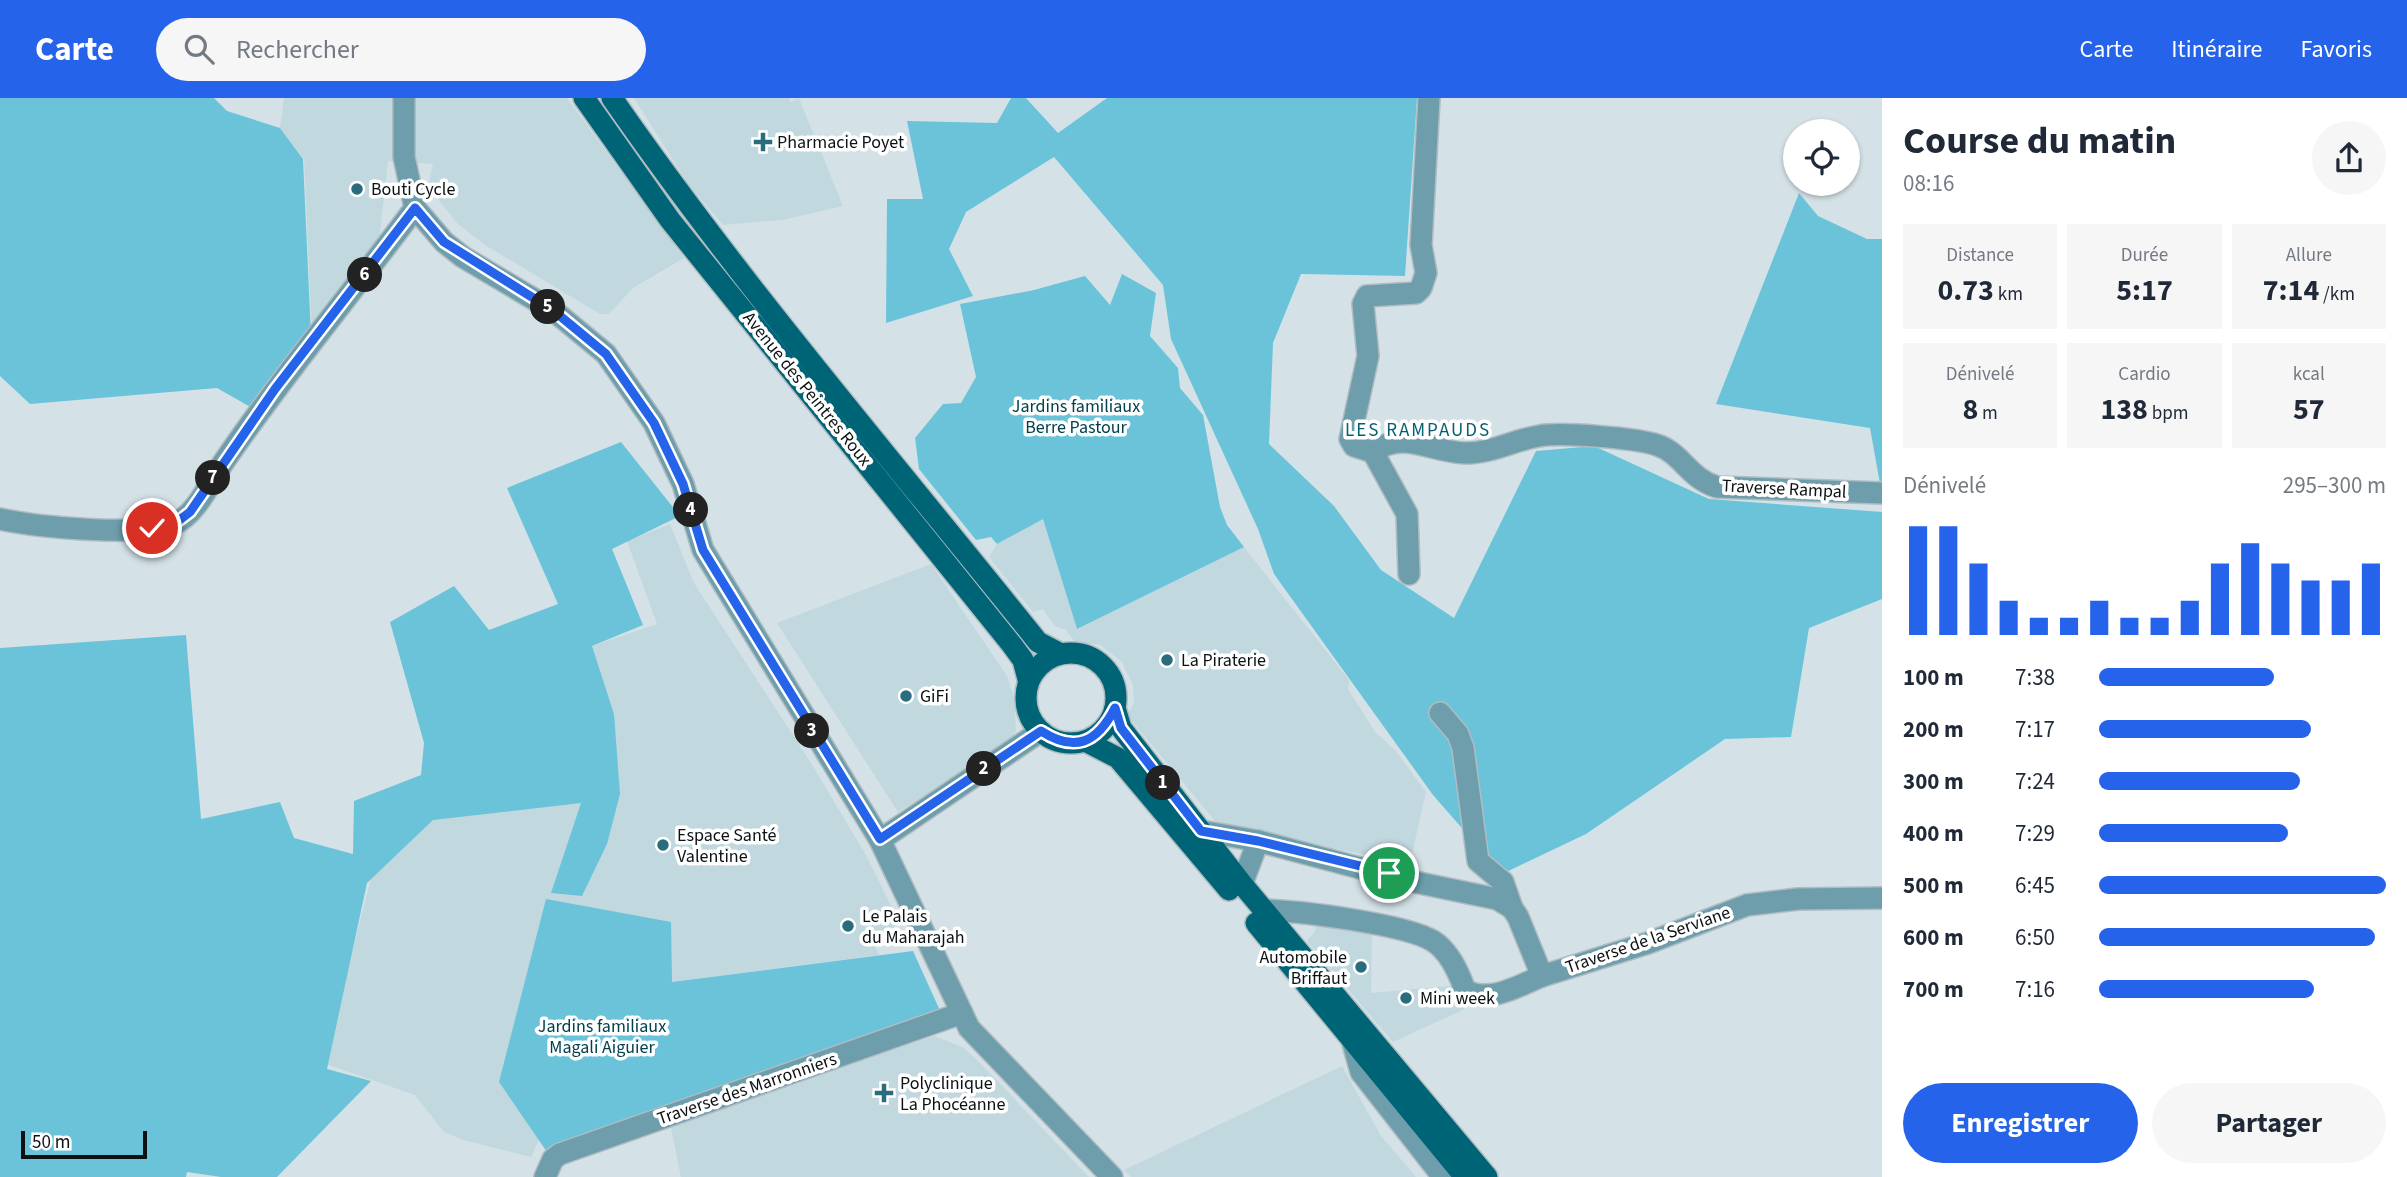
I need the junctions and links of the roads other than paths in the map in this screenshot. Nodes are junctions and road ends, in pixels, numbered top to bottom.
1 (404, 98) edge
2 (584, 98) edge
3 (612, 98) edge
4 (1429, 98) edge
5 (415, 208) junction
6 (1373, 452) junction
7 (1882, 494) edge
8 (0, 519) edge
9 (1409, 574) dead end
10 (1059, 653) junction
11 (1028, 680) junction
12 (1115, 708) junction
13 (1440, 713) dead end
14 (1041, 731) junction
15 (1087, 742) junction
16 (1201, 831) junction
17 (880, 839) junction
18 (1258, 841) junction
19 (1242, 884) junction
20 (1882, 898) edge
21 (1512, 908) junction
22 (1264, 910) junction
23 (1542, 976) junction
24 (962, 1013) junction
25 (1352, 1040) junction
26 (545, 1177) edge
27 (1112, 1177) edge
28 (1443, 1177) edge
29 (1465, 1177) edge
30 (1487, 1177) edge

1 - 5 street
2 - 11 main road, Avenue des Peintres Roux
3 - 10 main road, Avenue des Peintres Roux
4 - 6 street
5 - 8 street
5 - 17 street
6 - 7 street, Traverse Rampal
6 - 9 street
10 - 11 main road
10 - 12 main road
11 - 14 main road
12 - 15 main road
12 - 16 main road
13 - 21 street
14 - 15 main road
14 - 17 street
15 - 25 main road
16 - 18 street
16 - 19 main road
17 - 24 street
18 - 19 street
18 - 21 street
19 - 22 main road
20 - 23 street, Traverse de la Serviane
21 - 23 street, Traverse de la Serviane
22 - 23 street
22 - 30 main road
24 - 26 street, Traverse des Marronniers
24 - 27 street
25 - 28 street
25 - 29 main road

